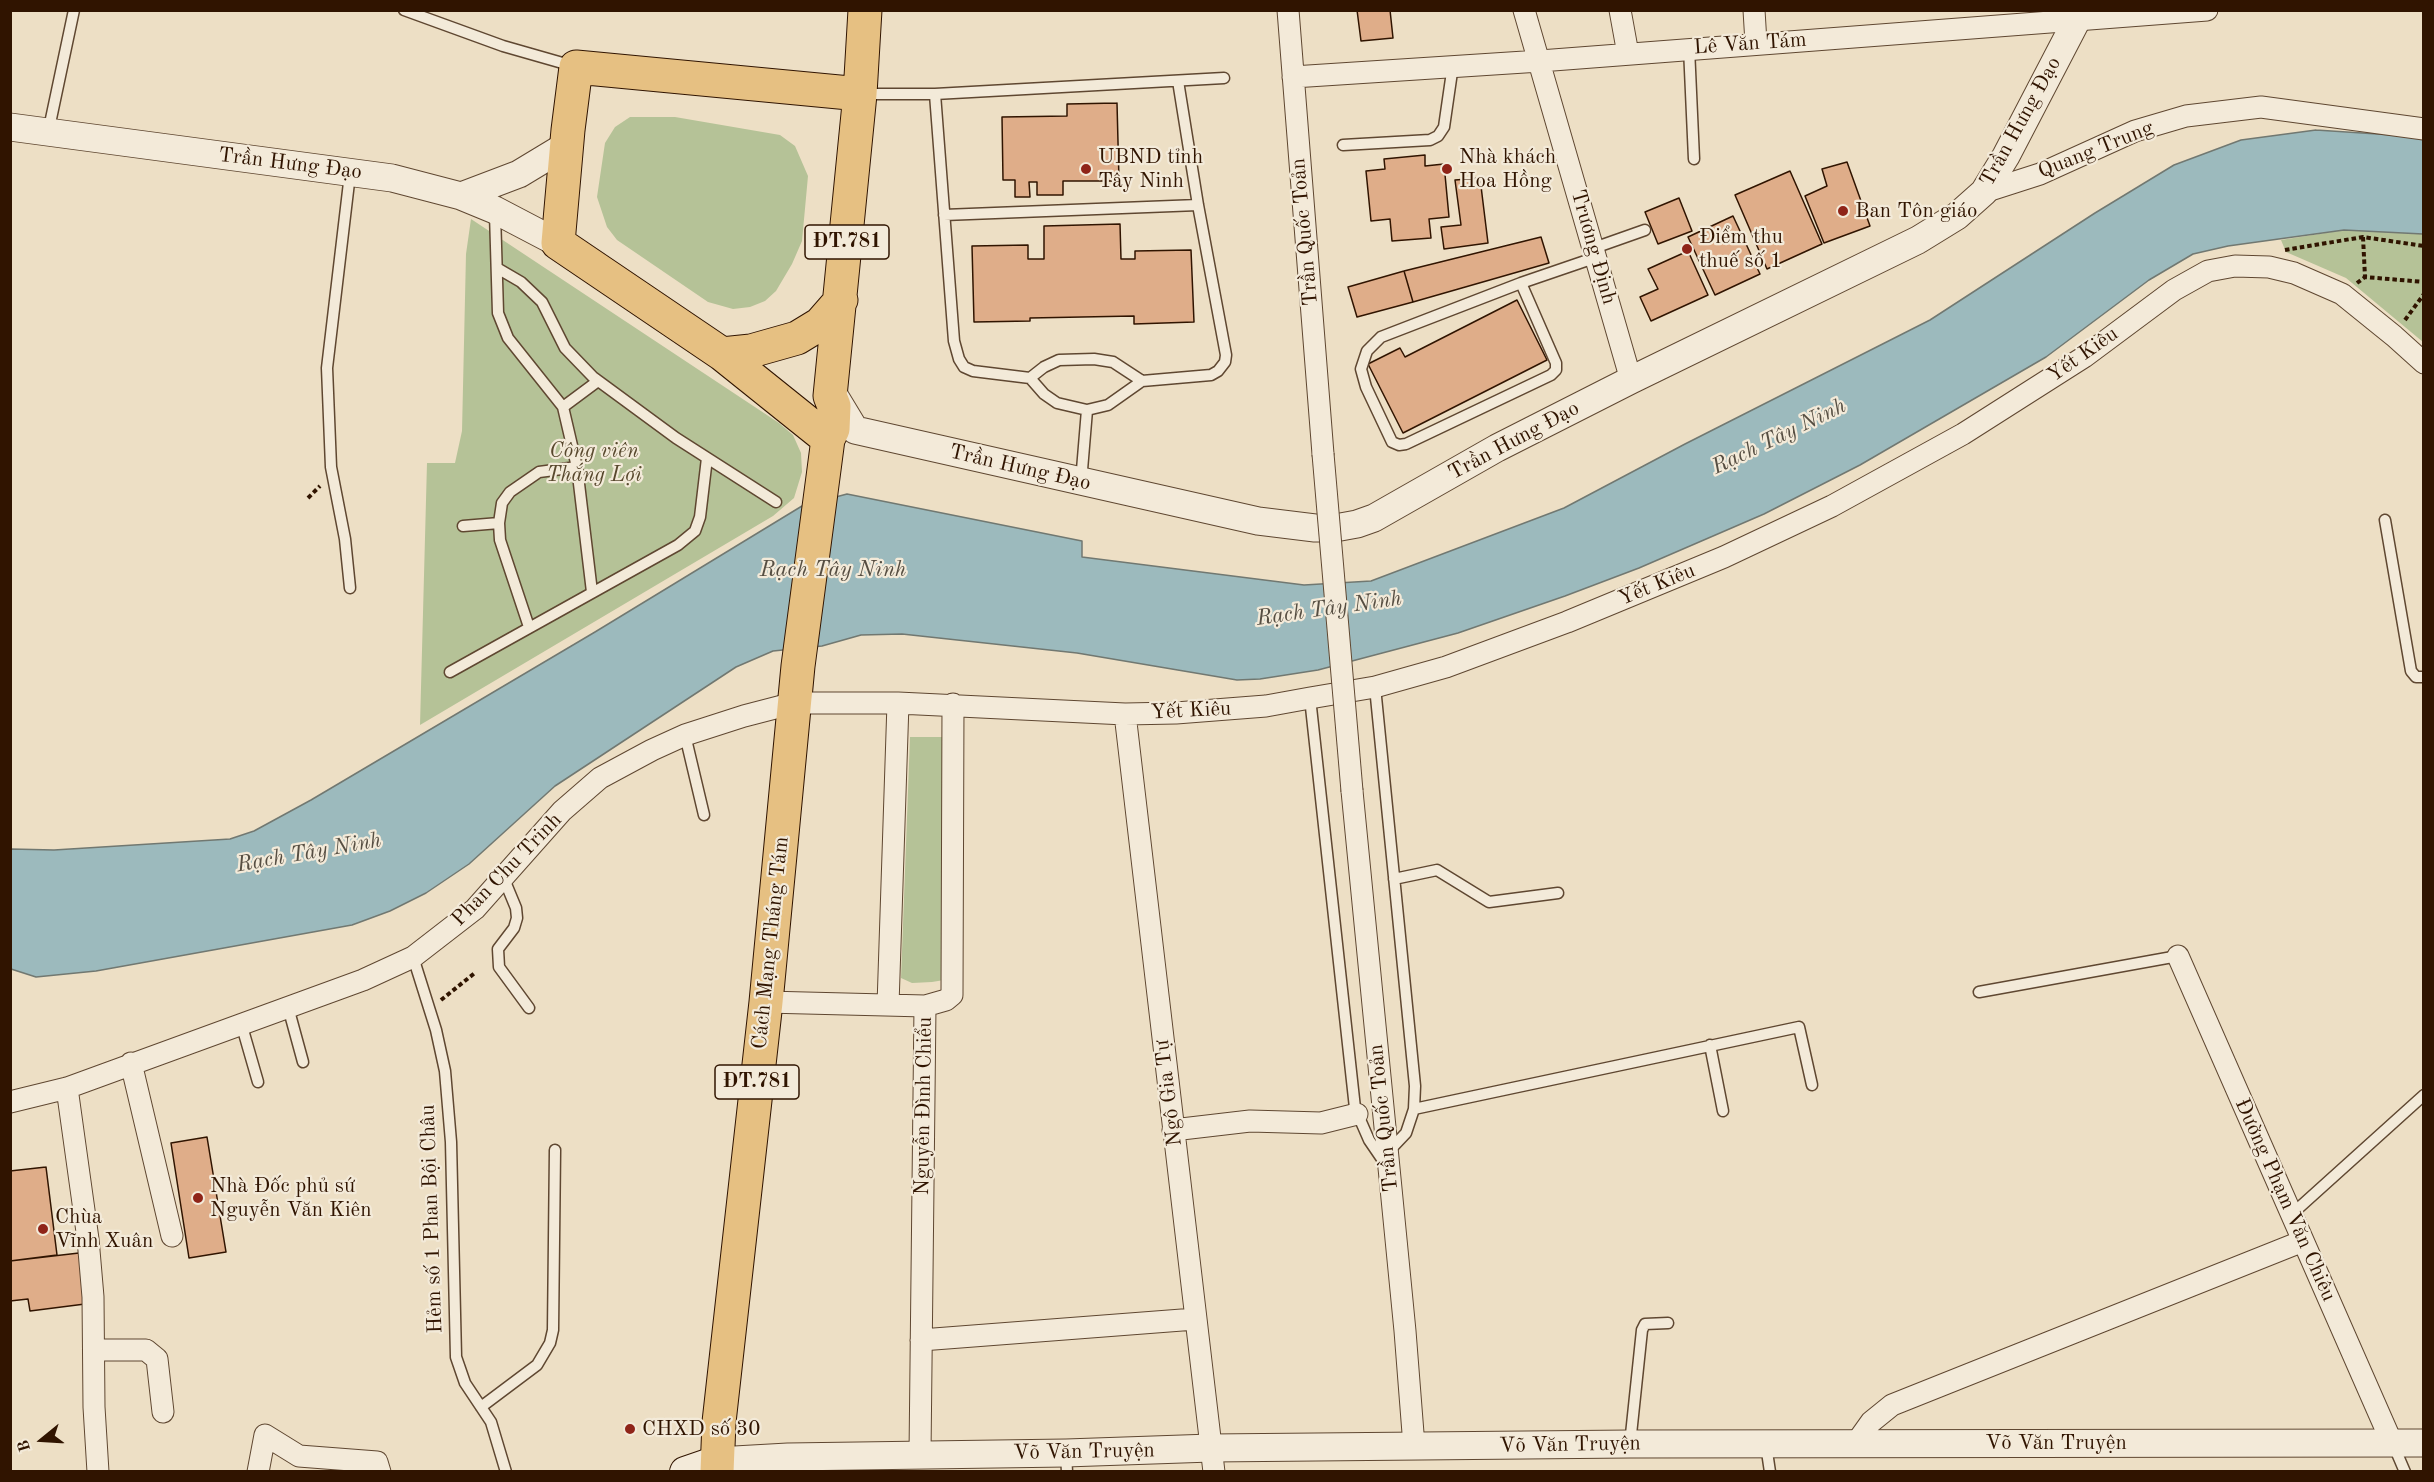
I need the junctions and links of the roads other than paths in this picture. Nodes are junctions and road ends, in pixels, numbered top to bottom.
1 (74, 10) edge
2 (404, 10) edge
3 (866, 10) edge
4 (1288, 10) edge
5 (1524, 10) edge
6 (1620, 10) edge
7 (1754, 10) edge
8 (2206, 10) edge
9 (2079, 15) edge
10 (1756, 43) junction
11 (1689, 48) junction
12 (1628, 54) junction
13 (1540, 61) junction
14 (1453, 65) junction
15 (576, 67) junction
16 (1293, 77) junction
17 (1224, 78) dead end
18 (1178, 81) junction
19 (860, 94) junction
20 (935, 94) junction
21 (10, 127) edge
22 (2424, 129) edge
23 (48, 133) junction
24 (567, 145) junction
25 (1343, 145) dead end
26 (1694, 159) dead end
27 (350, 172) junction
28 (1984, 192) junction
29 (461, 196) junction
30 (1197, 205) junction
31 (495, 210) junction
32 (944, 215) junction
33 (1645, 230) dead end
34 (558, 243) junction
35 (1595, 253) junction
36 (497, 268) junction
37 (1521, 283) junction
38 (841, 300) junction
39 (722, 354) junction
40 (2424, 363) edge
41 (1030, 378) junction
42 (598, 381) junction
43 (1142, 381) junction
44 (1631, 381) junction
45 (563, 407) junction
46 (1087, 410) junction
47 (834, 444) junction
48 (707, 458) junction
49 (577, 467) junction
50 (1081, 482) junction
51 (776, 501) dead end
52 (2385, 520) dead end
53 (499, 523) junction
54 (464, 526) dead end
55 (350, 588) dead end
56 (592, 592) junction
57 (529, 627) junction
58 (450, 672) dead end
59 (2424, 677) edge
60 (1375, 687) junction
61 (1310, 698) junction
62 (898, 702) junction
63 (795, 703) junction
64 (953, 704) junction
65 (1125, 714) junction
66 (685, 735) junction
67 (704, 815) dead end
68 (504, 879) junction
69 (1394, 879) junction
70 (1558, 893) dead end
71 (2178, 956) joint
72 (413, 957) junction
73 (1979, 992) dead end
74 (766, 1002) junction
75 (888, 1005) junction
76 (925, 1006) junction
77 (288, 1007) junction
78 (529, 1008) dead end
79 (241, 1023) junction
80 (1710, 1045) junction
81 (303, 1062) dead end
82 (131, 1063) junction
83 (258, 1082) dead end
84 (1812, 1085) dead end
85 (67, 1088) junction
86 (2424, 1095) edge
87 (10, 1102) edge
88 (1414, 1109) junction
89 (1723, 1111) dead end
90 (1357, 1114) junction
91 (1173, 1130) junction
92 (555, 1150) dead end
93 (1388, 1161) junction
94 (2292, 1214) junction
95 (172, 1236) dead end
96 (2303, 1241) junction
97 (1196, 1319) junction
98 (1668, 1323) dead end
99 (921, 1340) junction
100 (95, 1350) junction
101 (481, 1407) junction
102 (163, 1412) dead end
103 (1766, 1443) junction
104 (1856, 1443) junction
105 (2392, 1443) junction
106 (2424, 1443) edge
107 (1630, 1444) junction
108 (1414, 1446) junction
109 (920, 1454) junction
110 (1212, 1460) edge
111 (1066, 1462) edge
112 (717, 1466) edge
113 (98, 1472) edge
114 (258, 1472) edge
115 (380, 1472) edge
116 (506, 1472) edge
117 (685, 1472) edge
118 (1770, 1472) edge
119 (2405, 1472) edge

1 - 23 lane
2 - 15 lane
3 - 19 main road, ĐT.781
4 - 16 street, Trần Quốc Toản
5 - 13 street, Trương Định
6 - 12 street
7 - 10 street
8 - 9 street, Lê Văn Tám
9 - 10 street, Lê Văn Tám
9 - 28 street, Trần Hưng Đạo
10 - 11 street, Lê Văn Tám
11 - 12 street, Lê Văn Tám
11 - 26 lane
12 - 13 street, Lê Văn Tám
13 - 14 street, Lê Văn Tám
13 - 35 street, Trương Định
14 - 16 street, Lê Văn Tám
14 - 25 lane
15 - 19 main road
15 - 24 main road
16 - 93 street, Trần Quốc Toản, bridge
17 - 18 lane
18 - 20 lane
18 - 30 lane
19 - 20 lane
19 - 38 main road, ĐT.781
20 - 32 lane
21 - 23 street, Trần Hưng Đạo
22 - 28 street, Quang Trung
23 - 27 street, Trần Hưng Đạo
24 - 29 street
24 - 34 main road
27 - 29 street, Trần Hưng Đạo
27 - 55 lane
28 - 44 street, Trần Hưng Đạo
29 - 31 street, Trần Hưng Đạo
30 - 32 lane
30 - 43 lane
31 - 34 street, Trần Hưng Đạo
31 - 36 lane
32 - 41 lane
33 - 35 lane
34 - 39 main road, Trần Hưng Đạo
35 - 37 lane
35 - 44 street, Trương Định
36 - 42 lane
36 - 45 lane
37 - 37 lane
38 - 39 main road
38 - 47 main road, ĐT.781
39 - 47 main road, Trần Hưng Đạo
40 - 60 street, Yết Kiêu
41 - 43 lane
41 - 46 lane
42 - 45 lane
42 - 48 lane
43 - 46 lane
44 - 50 street, Trần Hưng Đạo
45 - 49 lane
46 - 50 lane
47 - 50 street, Trần Hưng Đạo
47 - 63 main road, Cách Mạng Tháng Tám / ĐT.781
48 - 51 lane
48 - 56 lane
49 - 53 lane
49 - 56 lane
52 - 59 lane
53 - 54 lane
53 - 57 lane
56 - 57 lane
57 - 58 lane
60 - 61 street, Yết Kiêu
60 - 69 lane
61 - 65 street, Yết Kiêu
61 - 90 lane
62 - 63 street, Yết Kiêu
62 - 64 street, Yết Kiêu
62 - 75 street, Nguyễn Đình Chiểu
63 - 66 street, Phan Chu Trinh
63 - 74 main road, Cách Mạng Tháng Tám / ĐT.781
64 - 65 street, Yết Kiêu
64 - 76 street, Nguyễn Đình Chiểu
65 - 91 street, Ngô Gia Tự
66 - 67 lane
66 - 68 street, Phan Chu Trinh
68 - 72 street, Phan Chu Trinh
68 - 78 lane
69 - 70 lane
69 - 88 lane
71 - 73 lane
71 - 94 street, Đường Phạm Văn Chiêu
72 - 77 street, Phan Chu Trinh
72 - 101 lane, Hẻm số 1 Phan Bội Châu
74 - 75 street
74 - 112 main road, Cách Mạng Tháng Tám / ĐT.781
75 - 76 street
76 - 99 street, Nguyễn Đình Chiểu
77 - 79 street, Phan Chu Trinh
77 - 81 lane
79 - 82 street, Phan Chu Trinh
79 - 83 lane
80 - 84 lane
80 - 88 lane
80 - 89 lane
82 - 85 street, Phan Chu Trinh
82 - 95 street
85 - 87 street, Phan Chu Trinh
85 - 100 street
86 - 94 lane
88 - 93 lane
90 - 91 street
90 - 93 lane
91 - 97 street, Ngô Gia Tự
92 - 101 lane
93 - 108 street, Trần Quốc Toản
94 - 96 street, Đường Phạm Văn Chiêu
96 - 104 street
96 - 105 street, Đường Phạm Văn Chiêu
97 - 99 street
97 - 110 street, Ngô Gia Tự
98 - 107 lane
99 - 109 street, Nguyễn Đình Chiểu
100 - 102 street
100 - 113 street
101 - 116 lane, Hẻm số 1 Phan Bội Châu
103 - 104 street, Võ Văn Truyện
103 - 107 street, Võ Văn Truyện
103 - 118 lane
104 - 105 street, Võ Văn Truyện
105 - 106 street, Võ Văn Truyện
105 - 119 lane
107 - 108 street, Võ Văn Truyện
108 - 110 street, Võ Văn Truyện
109 - 111 street, Võ Văn Truyện
109 - 112 street, Võ Văn Truyện
110 - 111 street, Võ Văn Truyện
112 - 117 main road
114 - 115 street

